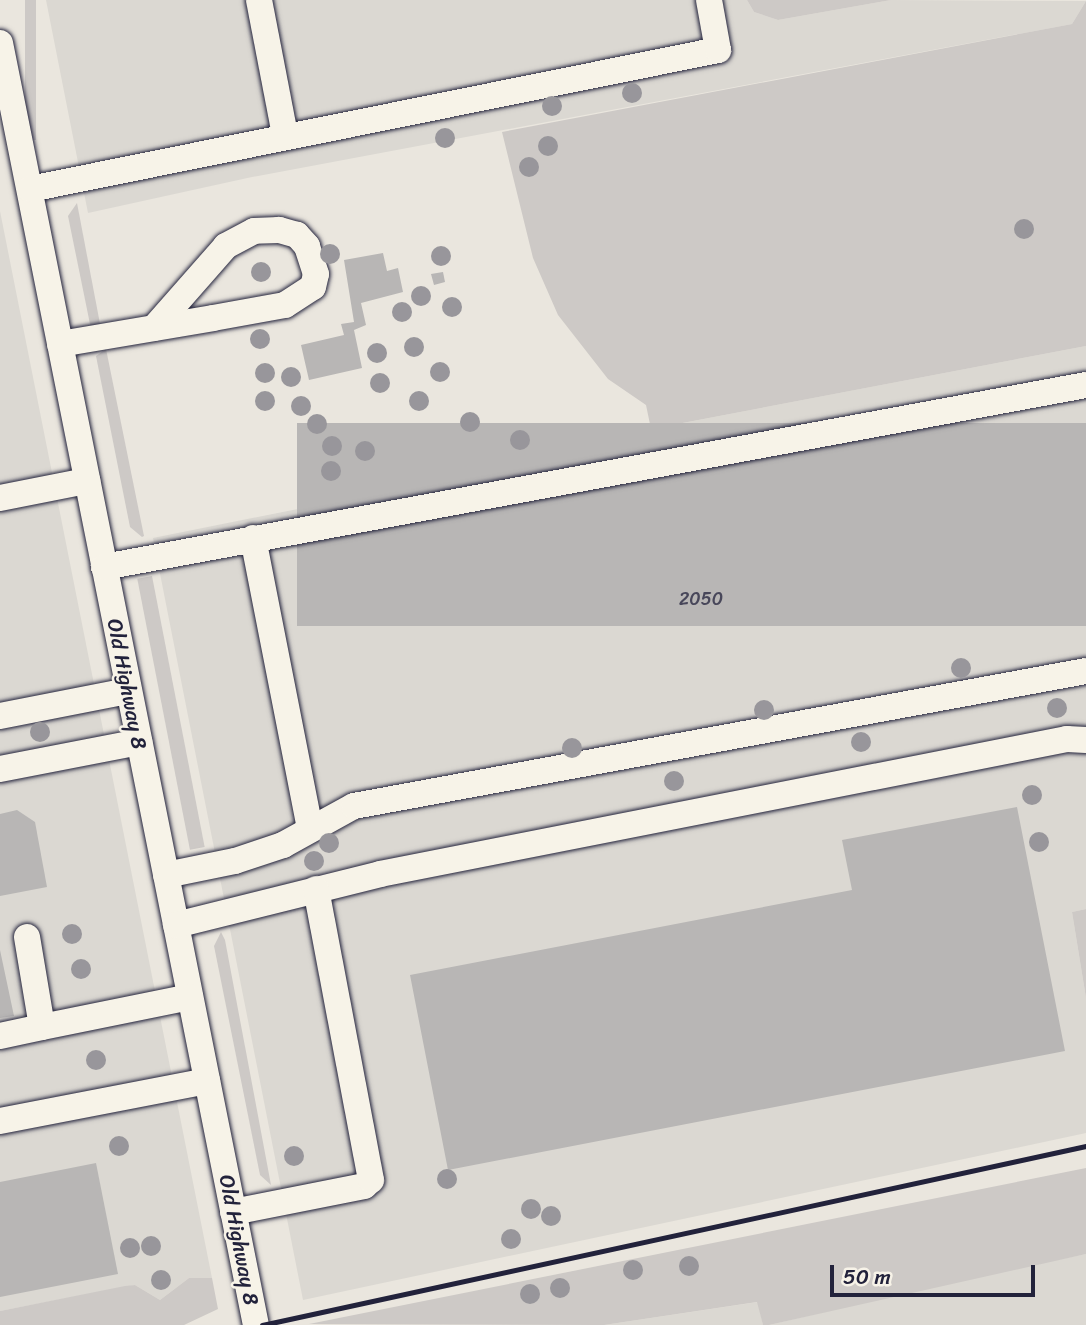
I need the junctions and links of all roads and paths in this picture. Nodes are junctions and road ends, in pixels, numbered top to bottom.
1 (259, 0) edge
2 (709, 0) edge
3 (0, 43) edge
4 (285, 135) junction
5 (30, 188) junction
6 (154, 328) junction
7 (60, 344) junction
8 (1086, 385) edge
9 (87, 481) junction
10 (0, 498) edge
11 (253, 538) junction
12 (104, 566) junction
13 (1086, 671) edge
14 (128, 691) junction
15 (0, 716) edge
16 (1086, 740) edge
17 (139, 742) junction
18 (0, 769) edge
19 (310, 830) junction
20 (166, 875) junction
21 (316, 889) junction
22 (176, 925) junction
23 (27, 937) dead end
24 (190, 997) junction
25 (42, 1027) junction
26 (0, 1036) edge
27 (206, 1081) junction
28 (0, 1121) edge
29 (233, 1212) junction
30 (256, 1325) edge

1 - 4 street
2 - 4 street
3 - 5 street, Old Highway 8
4 - 5 street
5 - 7 street, Old Highway 8
6 - 6 street
6 - 7 street
7 - 9 street, Old Highway 8
8 - 11 street
9 - 10 street
9 - 12 street, Old Highway 8
11 - 12 street
11 - 19 street
12 - 14 street, Old Highway 8
13 - 19 street
14 - 15 street
14 - 17 street, Old Highway 8
16 - 21 street
17 - 18 street
17 - 20 street, Old Highway 8
19 - 20 street
20 - 22 street, Old Highway 8
21 - 22 street
21 - 29 street
22 - 24 street, Old Highway 8
23 - 25 street
24 - 25 street
24 - 27 street, Old Highway 8
25 - 26 street
27 - 28 street
27 - 29 street, Old Highway 8
29 - 30 street, Old Highway 8

